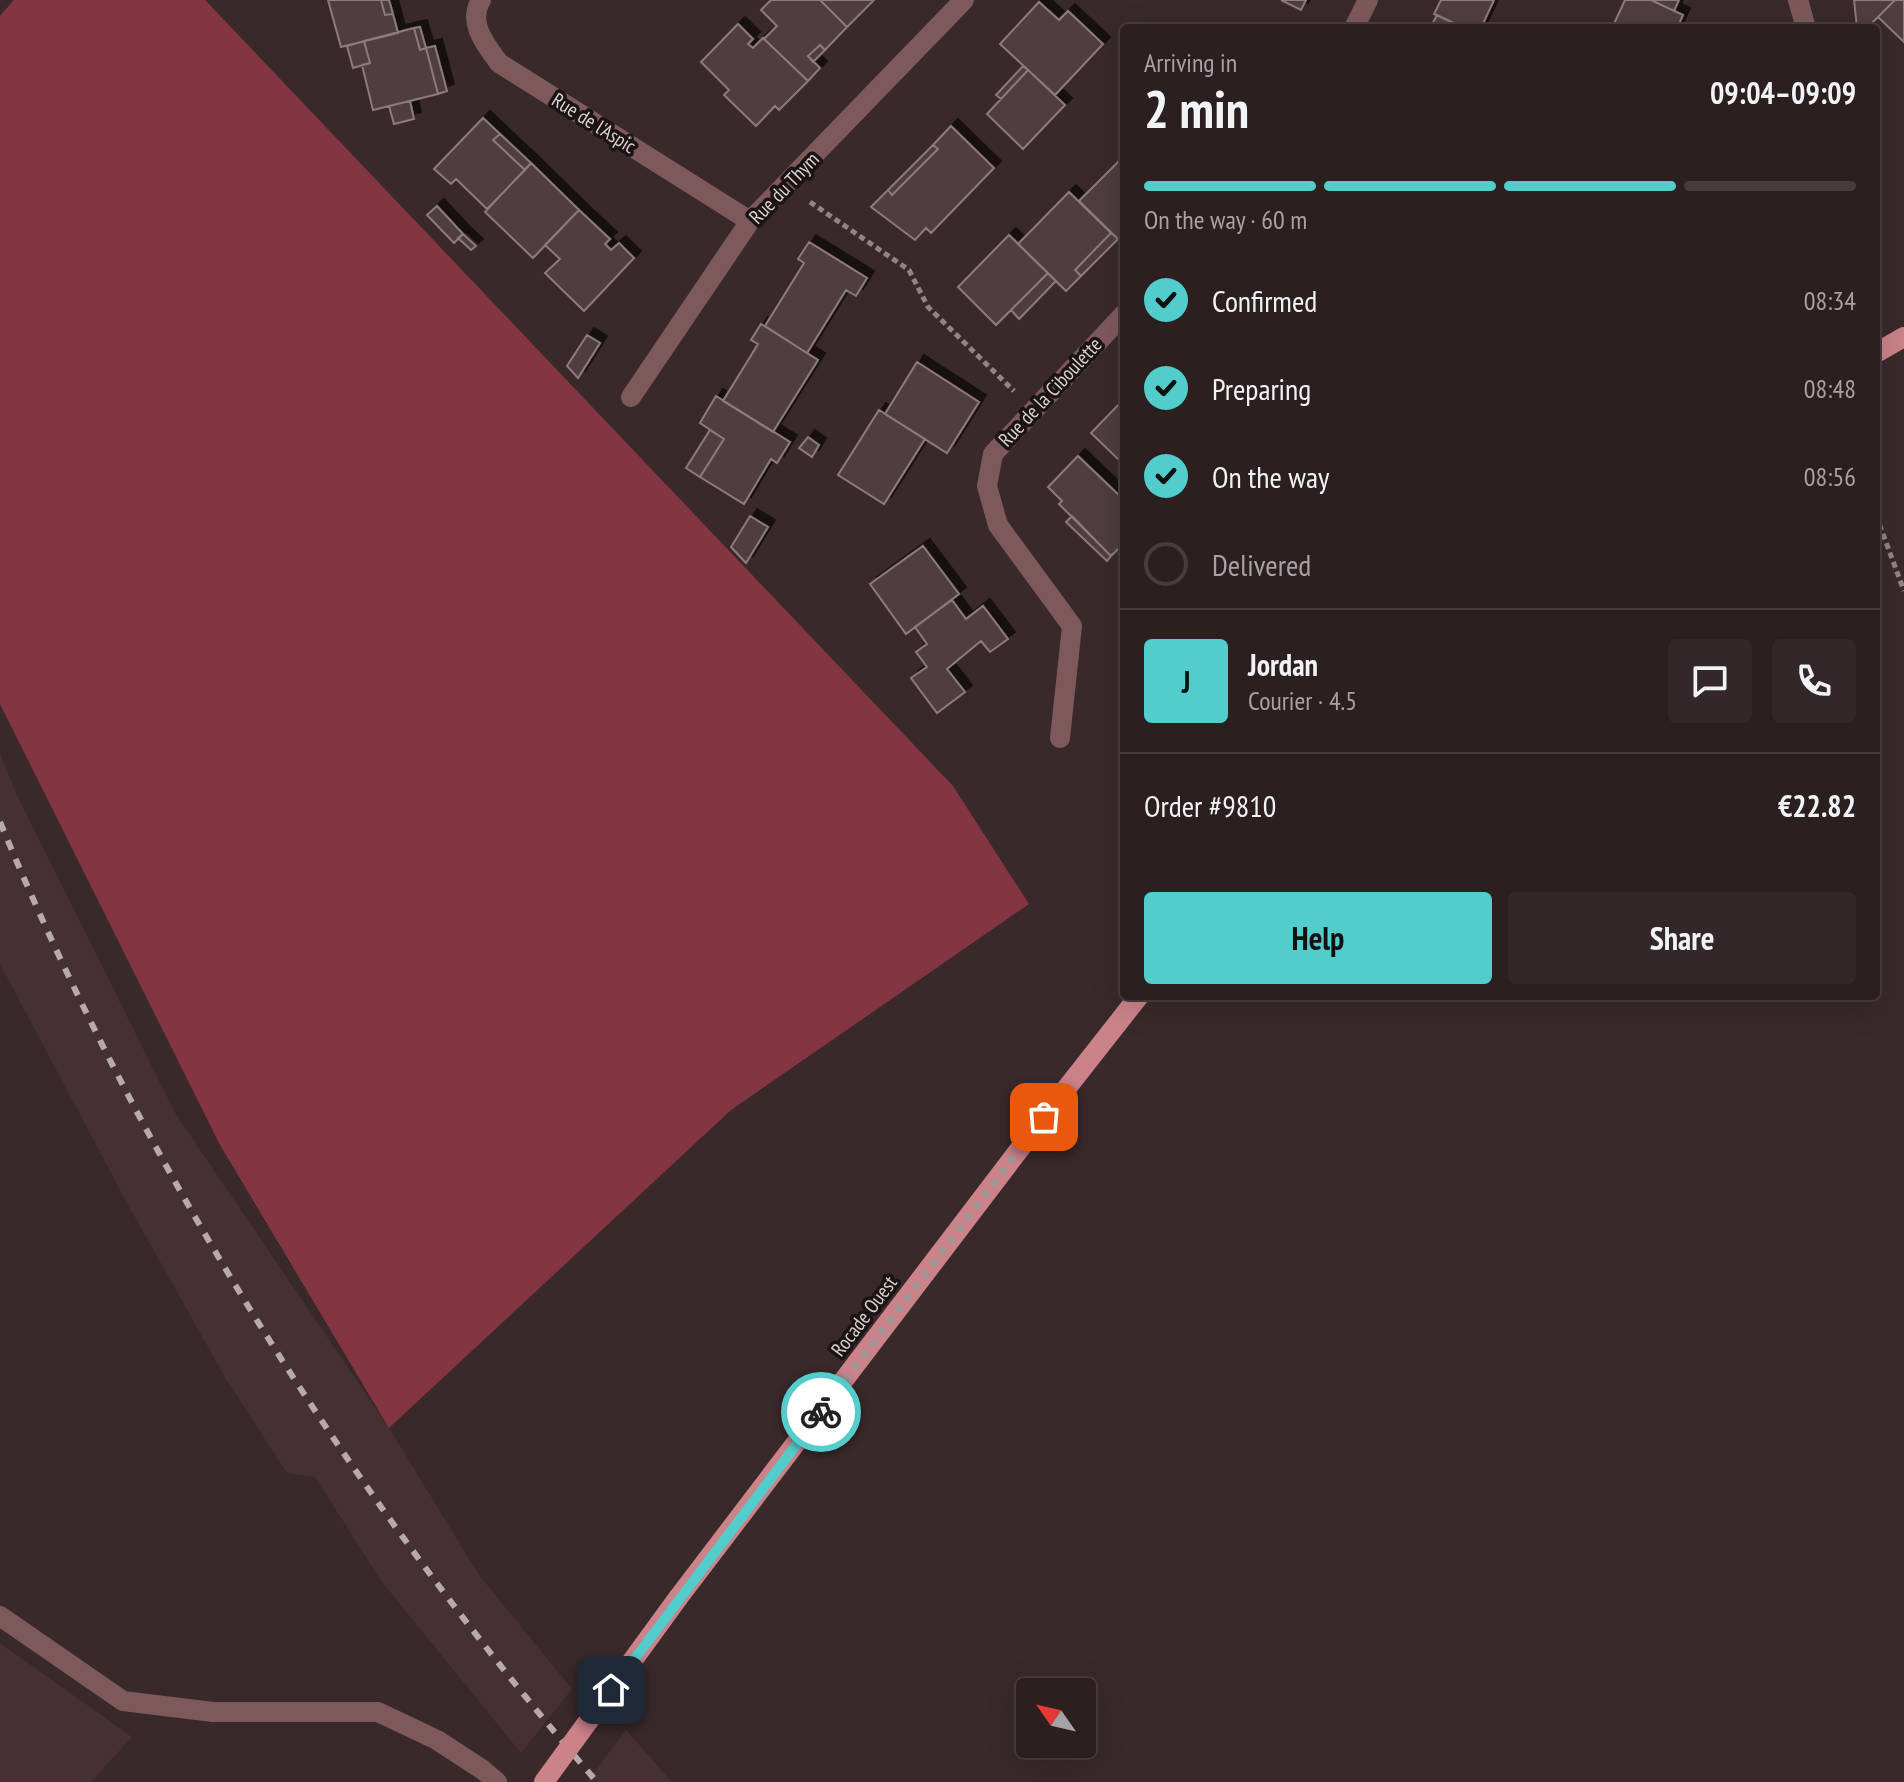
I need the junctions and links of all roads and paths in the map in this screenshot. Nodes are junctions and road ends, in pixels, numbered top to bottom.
1 (481, 0) edge
2 (964, 0) edge
3 (1368, 0) edge
4 (1798, 0) edge
5 (1356, 24) edge
6 (1805, 24) edge
7 (786, 185) junction
8 (750, 221) junction
9 (1120, 318) edge
10 (1904, 337) edge
11 (1880, 351) edge
12 (631, 397) dead end
13 (1033, 410) junction
14 (1880, 524) edge
15 (1904, 591) edge
16 (1060, 738) dead end
17 (1136, 1000) edge
18 (0, 1616) edge
19 (497, 1782) edge
20 (544, 1782) edge

1 - 8 street, Rue de l'Aspic
2 - 7 street, Rue du Thym
3 - 5 street
4 - 6 street
7 - 8 street, Rue du Thym
7 - 13 path
8 - 12 street, Rue du Thym
9 - 13 street, Rue de la Ciboulette
10 - 11 main road
13 - 16 street, Rue de la Ciboulette
14 - 15 path
17 - 20 main road, Rocade Ouest, bridge
18 - 19 street

